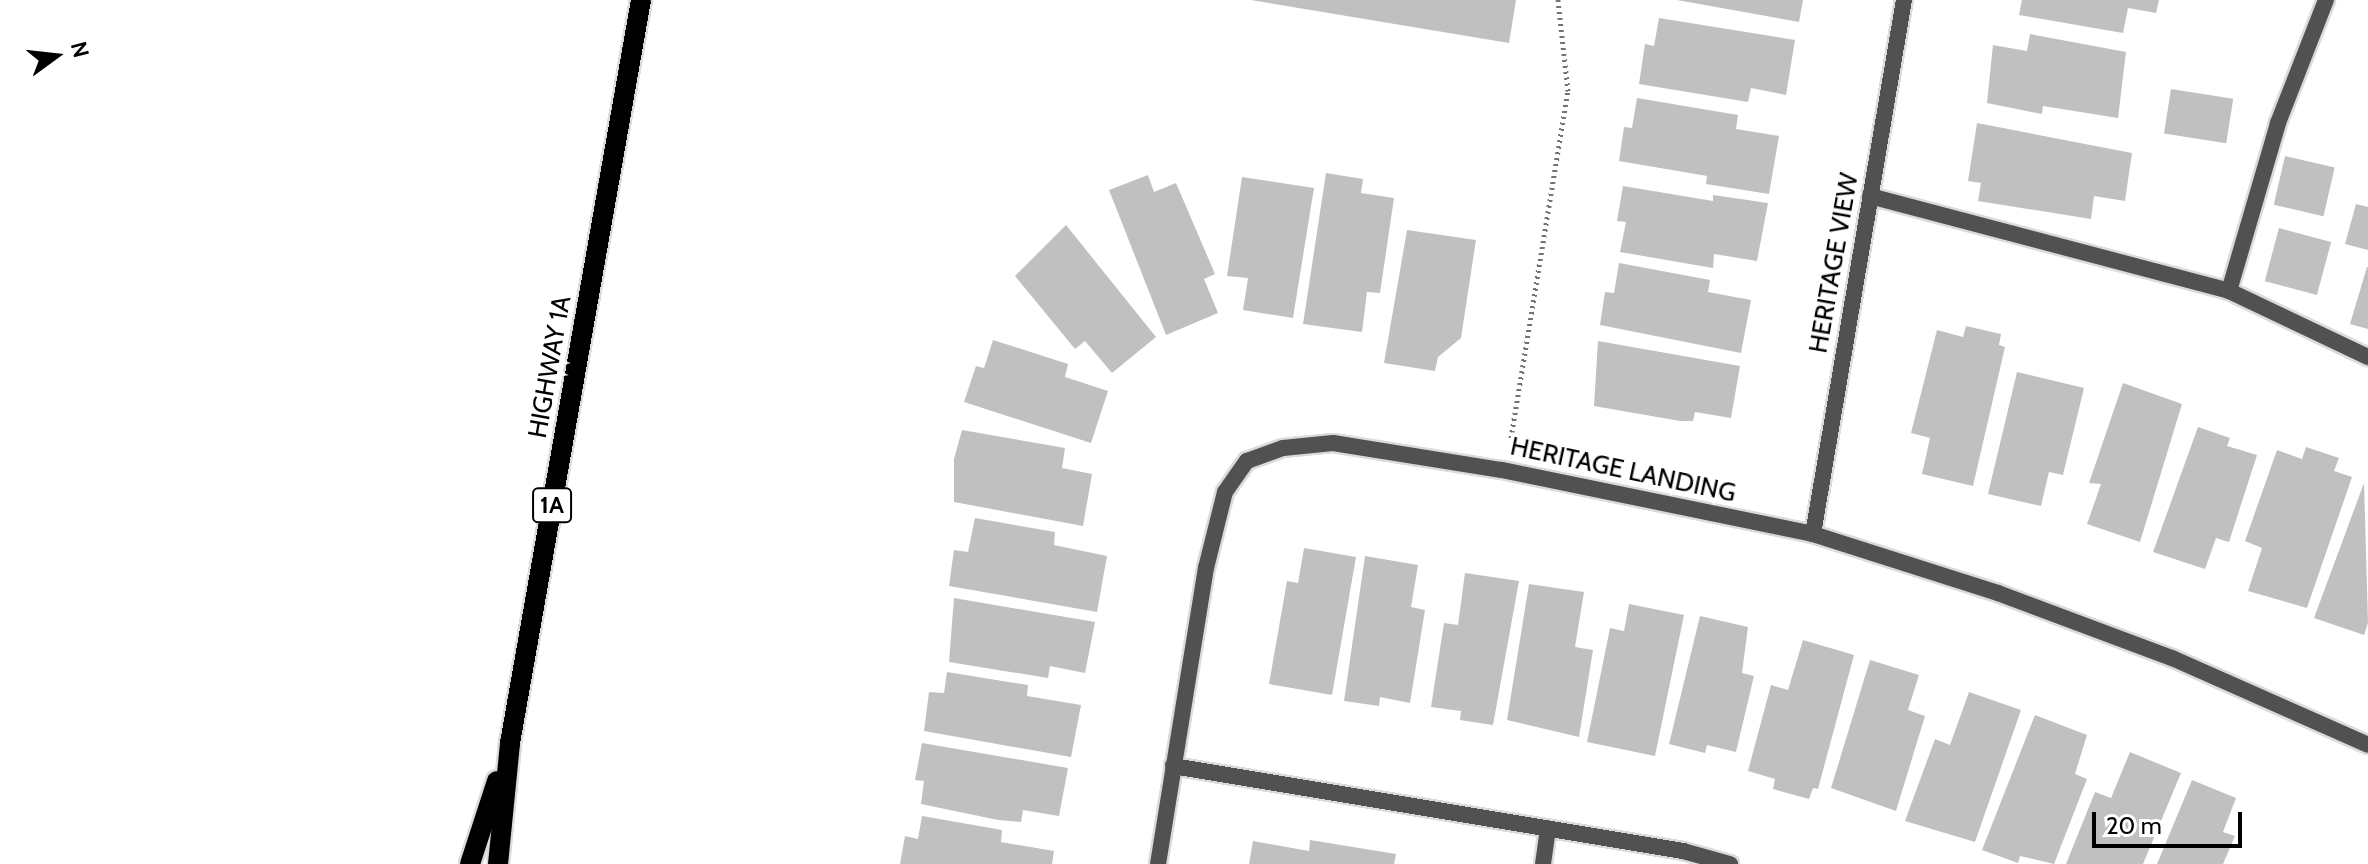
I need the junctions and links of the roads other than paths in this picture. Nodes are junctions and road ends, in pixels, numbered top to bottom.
1 (641, 0) edge
2 (1904, 0) edge
3 (2326, 0) edge
4 (1870, 196) junction
5 (2229, 291) junction
6 (2368, 357) edge
7 (1813, 534) junction
8 (510, 743) junction
9 (2368, 745) edge
10 (1173, 766) junction
11 (1548, 828) junction
12 (470, 864) edge
13 (498, 864) edge
14 (1158, 864) edge
15 (1543, 864) edge
16 (1730, 864) edge

1 - 8 main road, HIGHWAY 1A / 1A
2 - 4 street, HERITAGE VIEW
3 - 5 street
4 - 5 street
4 - 7 street, HERITAGE VIEW
5 - 6 street
7 - 9 street, HERITAGE LANDING
7 - 10 street, HERITAGE LANDING
8 - 12 main road, HIGHWAY 1A / 1A
8 - 13 main road, HIGHWAY 1A / 1A
10 - 11 street
10 - 14 street, HERITAGE LANDING
11 - 15 street
11 - 16 street

